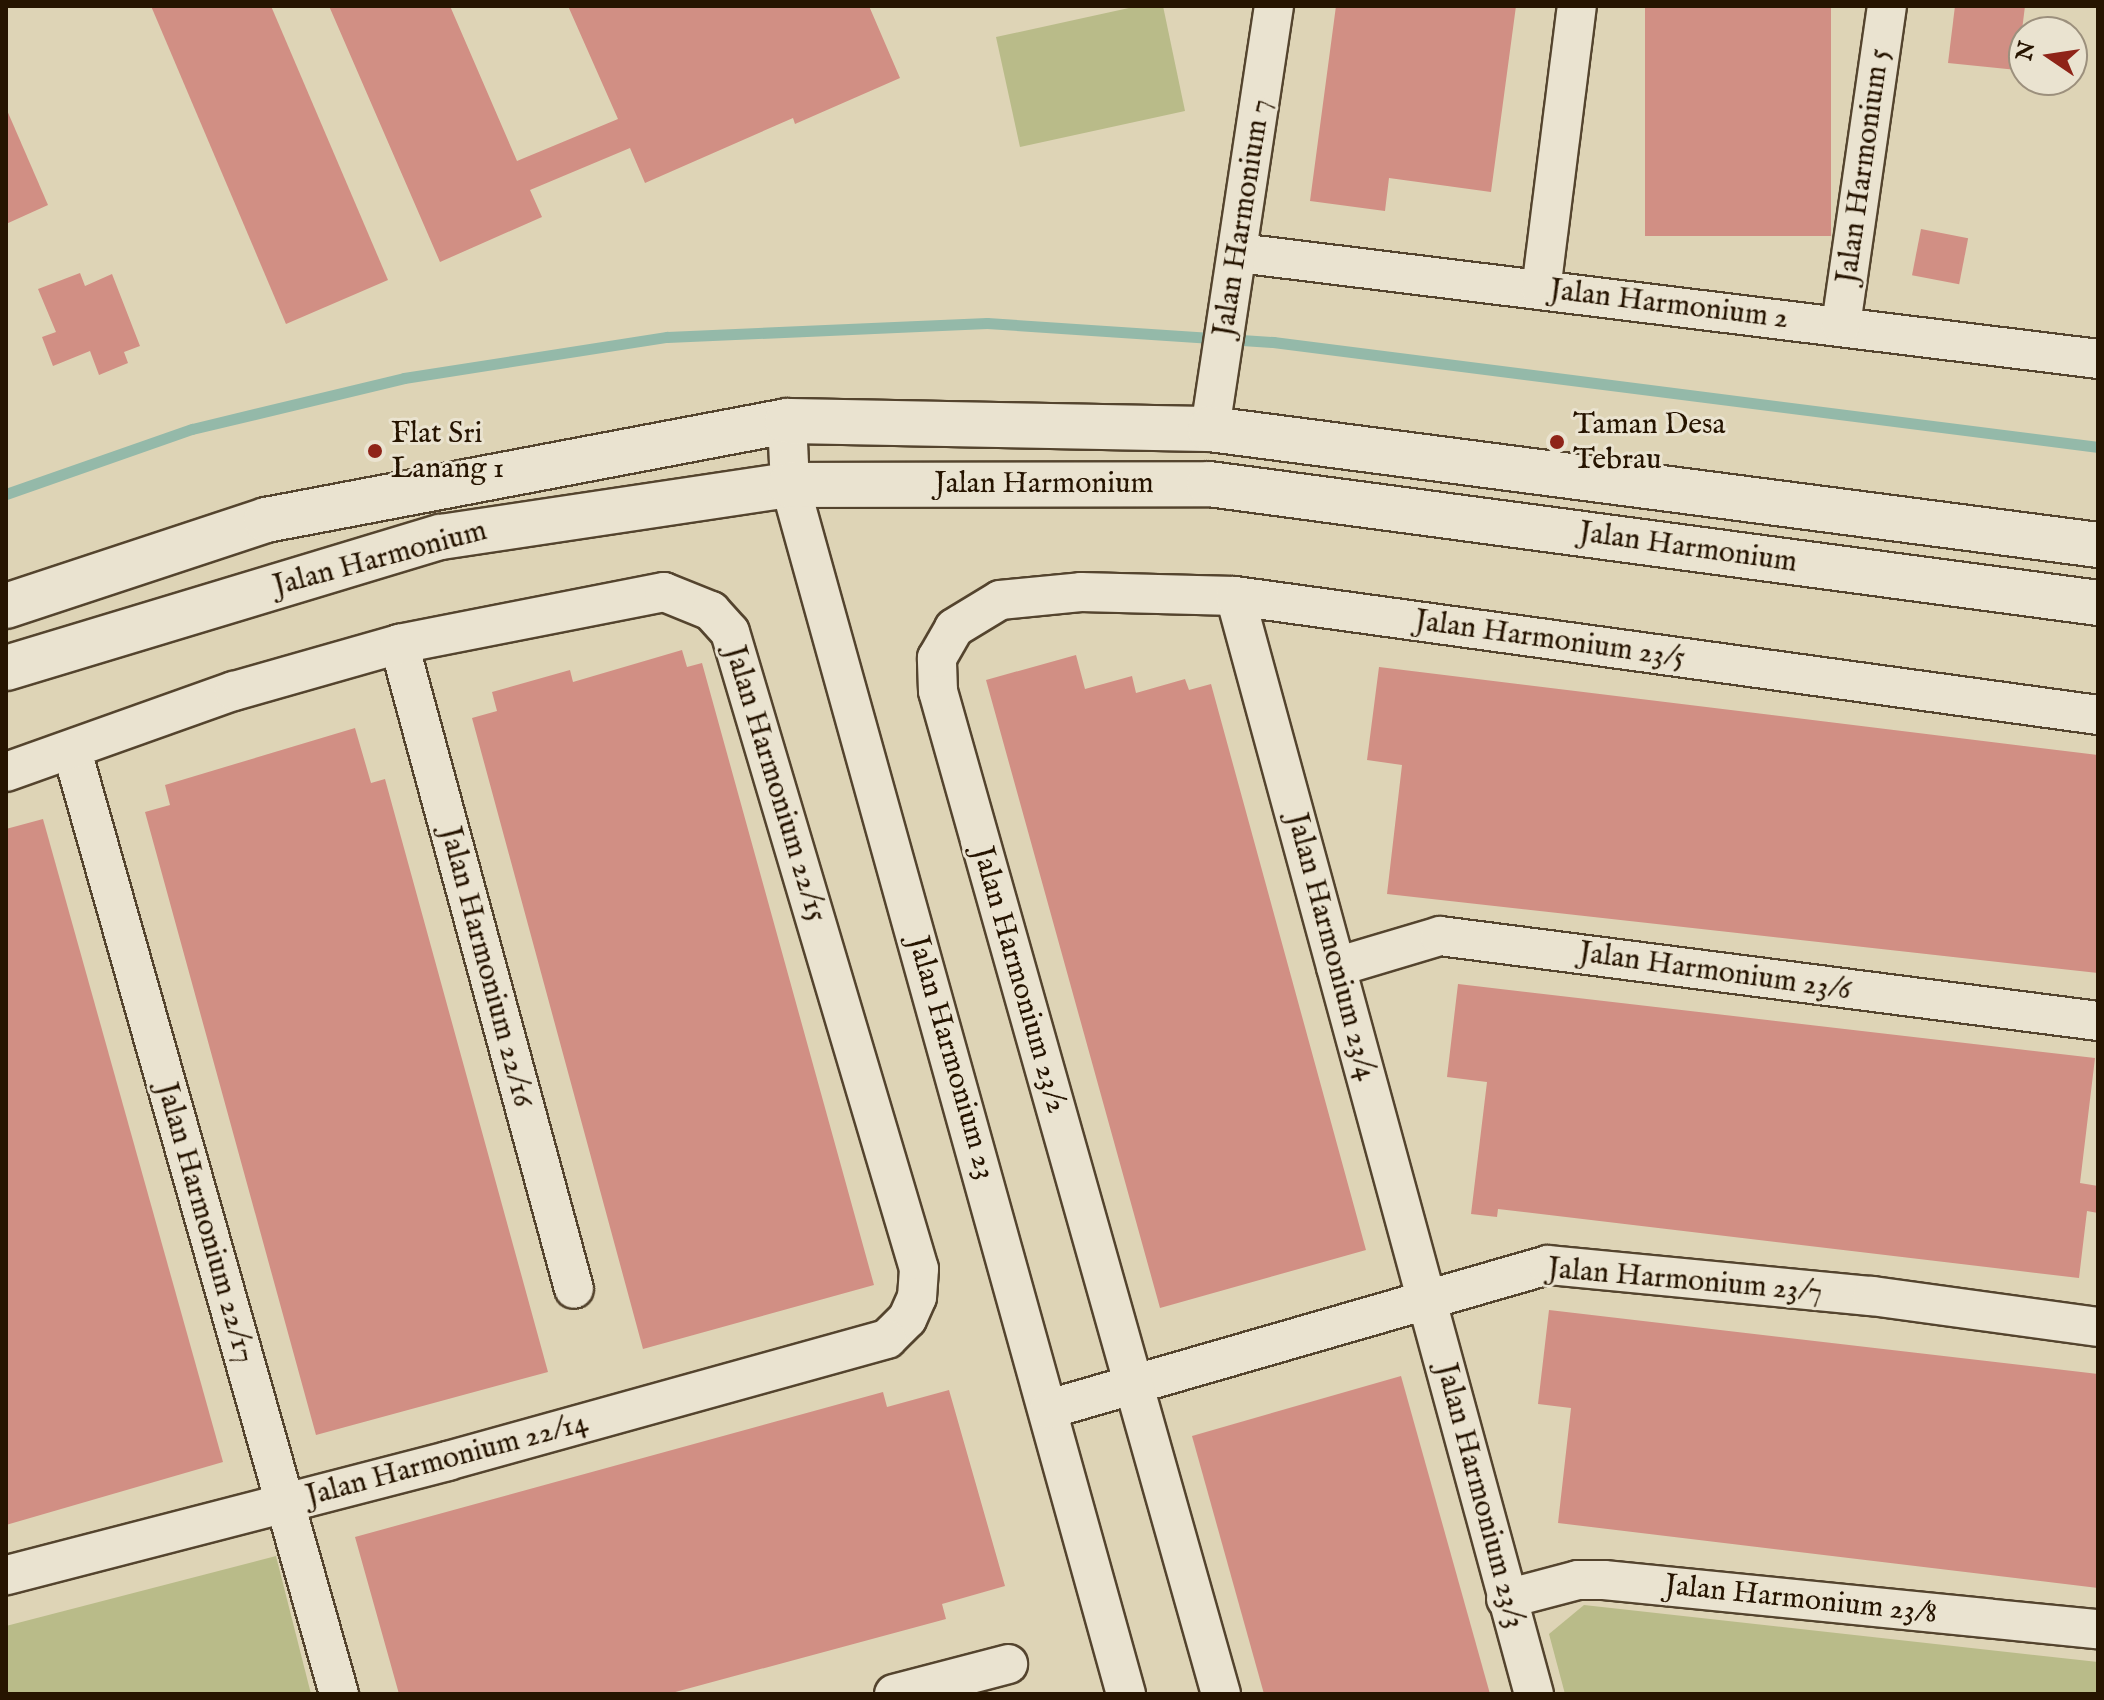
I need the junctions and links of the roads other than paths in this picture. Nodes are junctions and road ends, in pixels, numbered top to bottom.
1 (1274, 6) edge
2 (1577, 6) edge
3 (1887, 6) edge
4 (1239, 253) junction
5 (1541, 290) junction
6 (1841, 325) junction
7 (2098, 359) edge
8 (787, 421) junction
9 (1210, 429) junction
10 (790, 485) junction
11 (2098, 545) edge
12 (1235, 596) junction
13 (1000, 600) joint
14 (2098, 603) edge
15 (6, 606) edge
16 (399, 644) junction
17 (6, 668) edge
18 (2098, 715) edge
19 (72, 751) junction
20 (6, 772) edge
21 (1336, 967) junction
22 (2098, 1021) edge
23 (574, 1289) dead end
24 (1427, 1298) junction
25 (2098, 1327) edge
26 (887, 1339) joint
27 (1134, 1385) junction
28 (1049, 1409) junction
29 (285, 1504) junction
30 (6, 1575) edge
31 (1506, 1599) junction
32 (2098, 1629) edge
33 (1008, 1664) dead end
34 (339, 1694) edge
35 (894, 1694) edge
36 (1126, 1694) edge
37 (1221, 1694) edge
38 (1534, 1694) edge

1 - 4 street, Jalan Harmonium 7
2 - 5 street
3 - 6 street, Jalan Harmonium 5
4 - 5 street, Jalan Harmonium 2
4 - 9 street, Jalan Harmonium 7
5 - 6 street, Jalan Harmonium 2
6 - 7 street, Jalan Harmonium 2
8 - 9 main road, Jalan Harmonium
8 - 10 street, Jalan Harmonium 23
8 - 15 main road, Jalan Harmonium
9 - 11 main road, Jalan Harmonium
10 - 14 main road, Jalan Harmonium
10 - 17 main road, Jalan Harmonium
10 - 28 street, Jalan Harmonium 23
12 - 13 street, Jalan Harmonium 23/5
12 - 18 street, Jalan Harmonium 23/5
12 - 21 street, Jalan Harmonium 23/4
13 - 27 street, Jalan Harmonium 23/2
16 - 19 street, Jalan Harmonium 22/15
16 - 23 street, Jalan Harmonium 22/16
16 - 26 street, Jalan Harmonium 22/15
19 - 20 street, Jalan Harmonium 22/15
19 - 29 street, Jalan Harmonium 22/17
21 - 22 street, Jalan Harmonium 23/6
21 - 24 street, Jalan Harmonium 23/4
24 - 25 street, Jalan Harmonium 23/7
24 - 27 street, Jalan Harmonium 23/7
24 - 31 street, Jalan Harmonium 23/3
26 - 29 street, Jalan Harmonium 22/14
27 - 28 street, Jalan Harmonium 23/7
27 - 37 street, Jalan Harmonium 23/2
28 - 36 street, Jalan Harmonium 23
29 - 30 street, Jalan Harmonium 22/14
29 - 34 street, Jalan Harmonium 22/17
31 - 32 street, Jalan Harmonium 23/8
31 - 38 street, Jalan Harmonium 23/3
33 - 35 street

